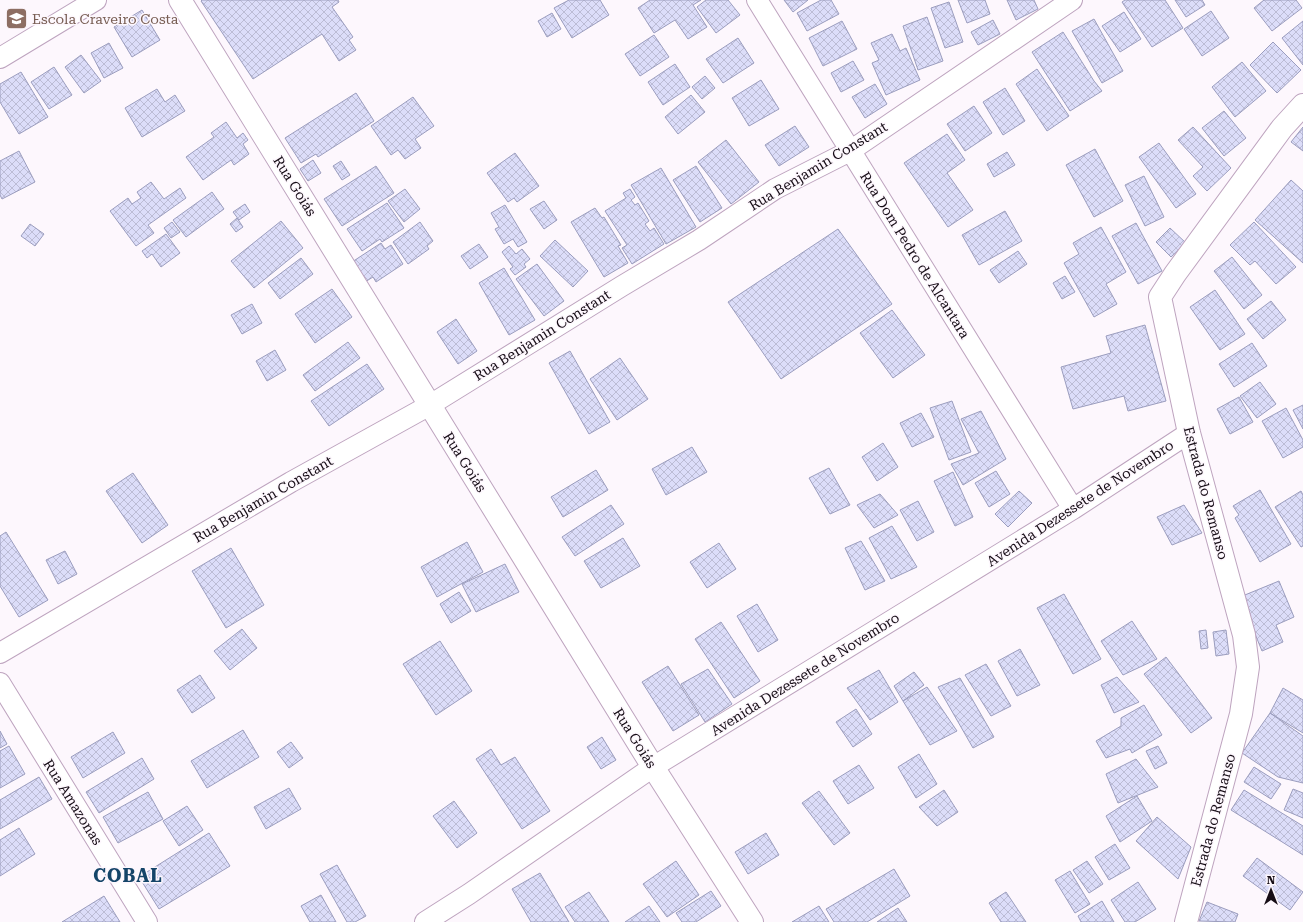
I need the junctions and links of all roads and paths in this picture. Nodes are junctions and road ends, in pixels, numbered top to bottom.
1 (96, 0) edge
2 (180, 0) edge
3 (757, 0) edge
4 (1072, 0) edge
5 (0, 58) edge
6 (1303, 104) edge
7 (850, 151) junction
8 (430, 405) junction
9 (1189, 433) junction
10 (1073, 509) junction
11 (0, 653) edge
12 (0, 683) edge
13 (653, 767) junction
14 (147, 922) edge
15 (425, 922) edge
16 (752, 922) edge
17 (1186, 922) edge

1 - 5 street
2 - 8 street, Rua Goiás
3 - 7 street, Rua Dom Pedro de Alcantara
4 - 7 street, Rua Benjamin Constant
6 - 9 street, Estrada do Remanso
7 - 8 street, Rua Benjamin Constant
7 - 10 street, Rua Dom Pedro de Alcantara
8 - 11 street, Rua Benjamin Constant
8 - 13 street, Rua Goiás
9 - 10 street, Avenida Dezessete de Novembro
9 - 17 street, Estrada do Remanso
10 - 13 street, Avenida Dezessete de Novembro
12 - 14 street, Rua Amazonas
13 - 15 street, Avenida Dezessete de Novembro
13 - 16 street, Rua Goiás

